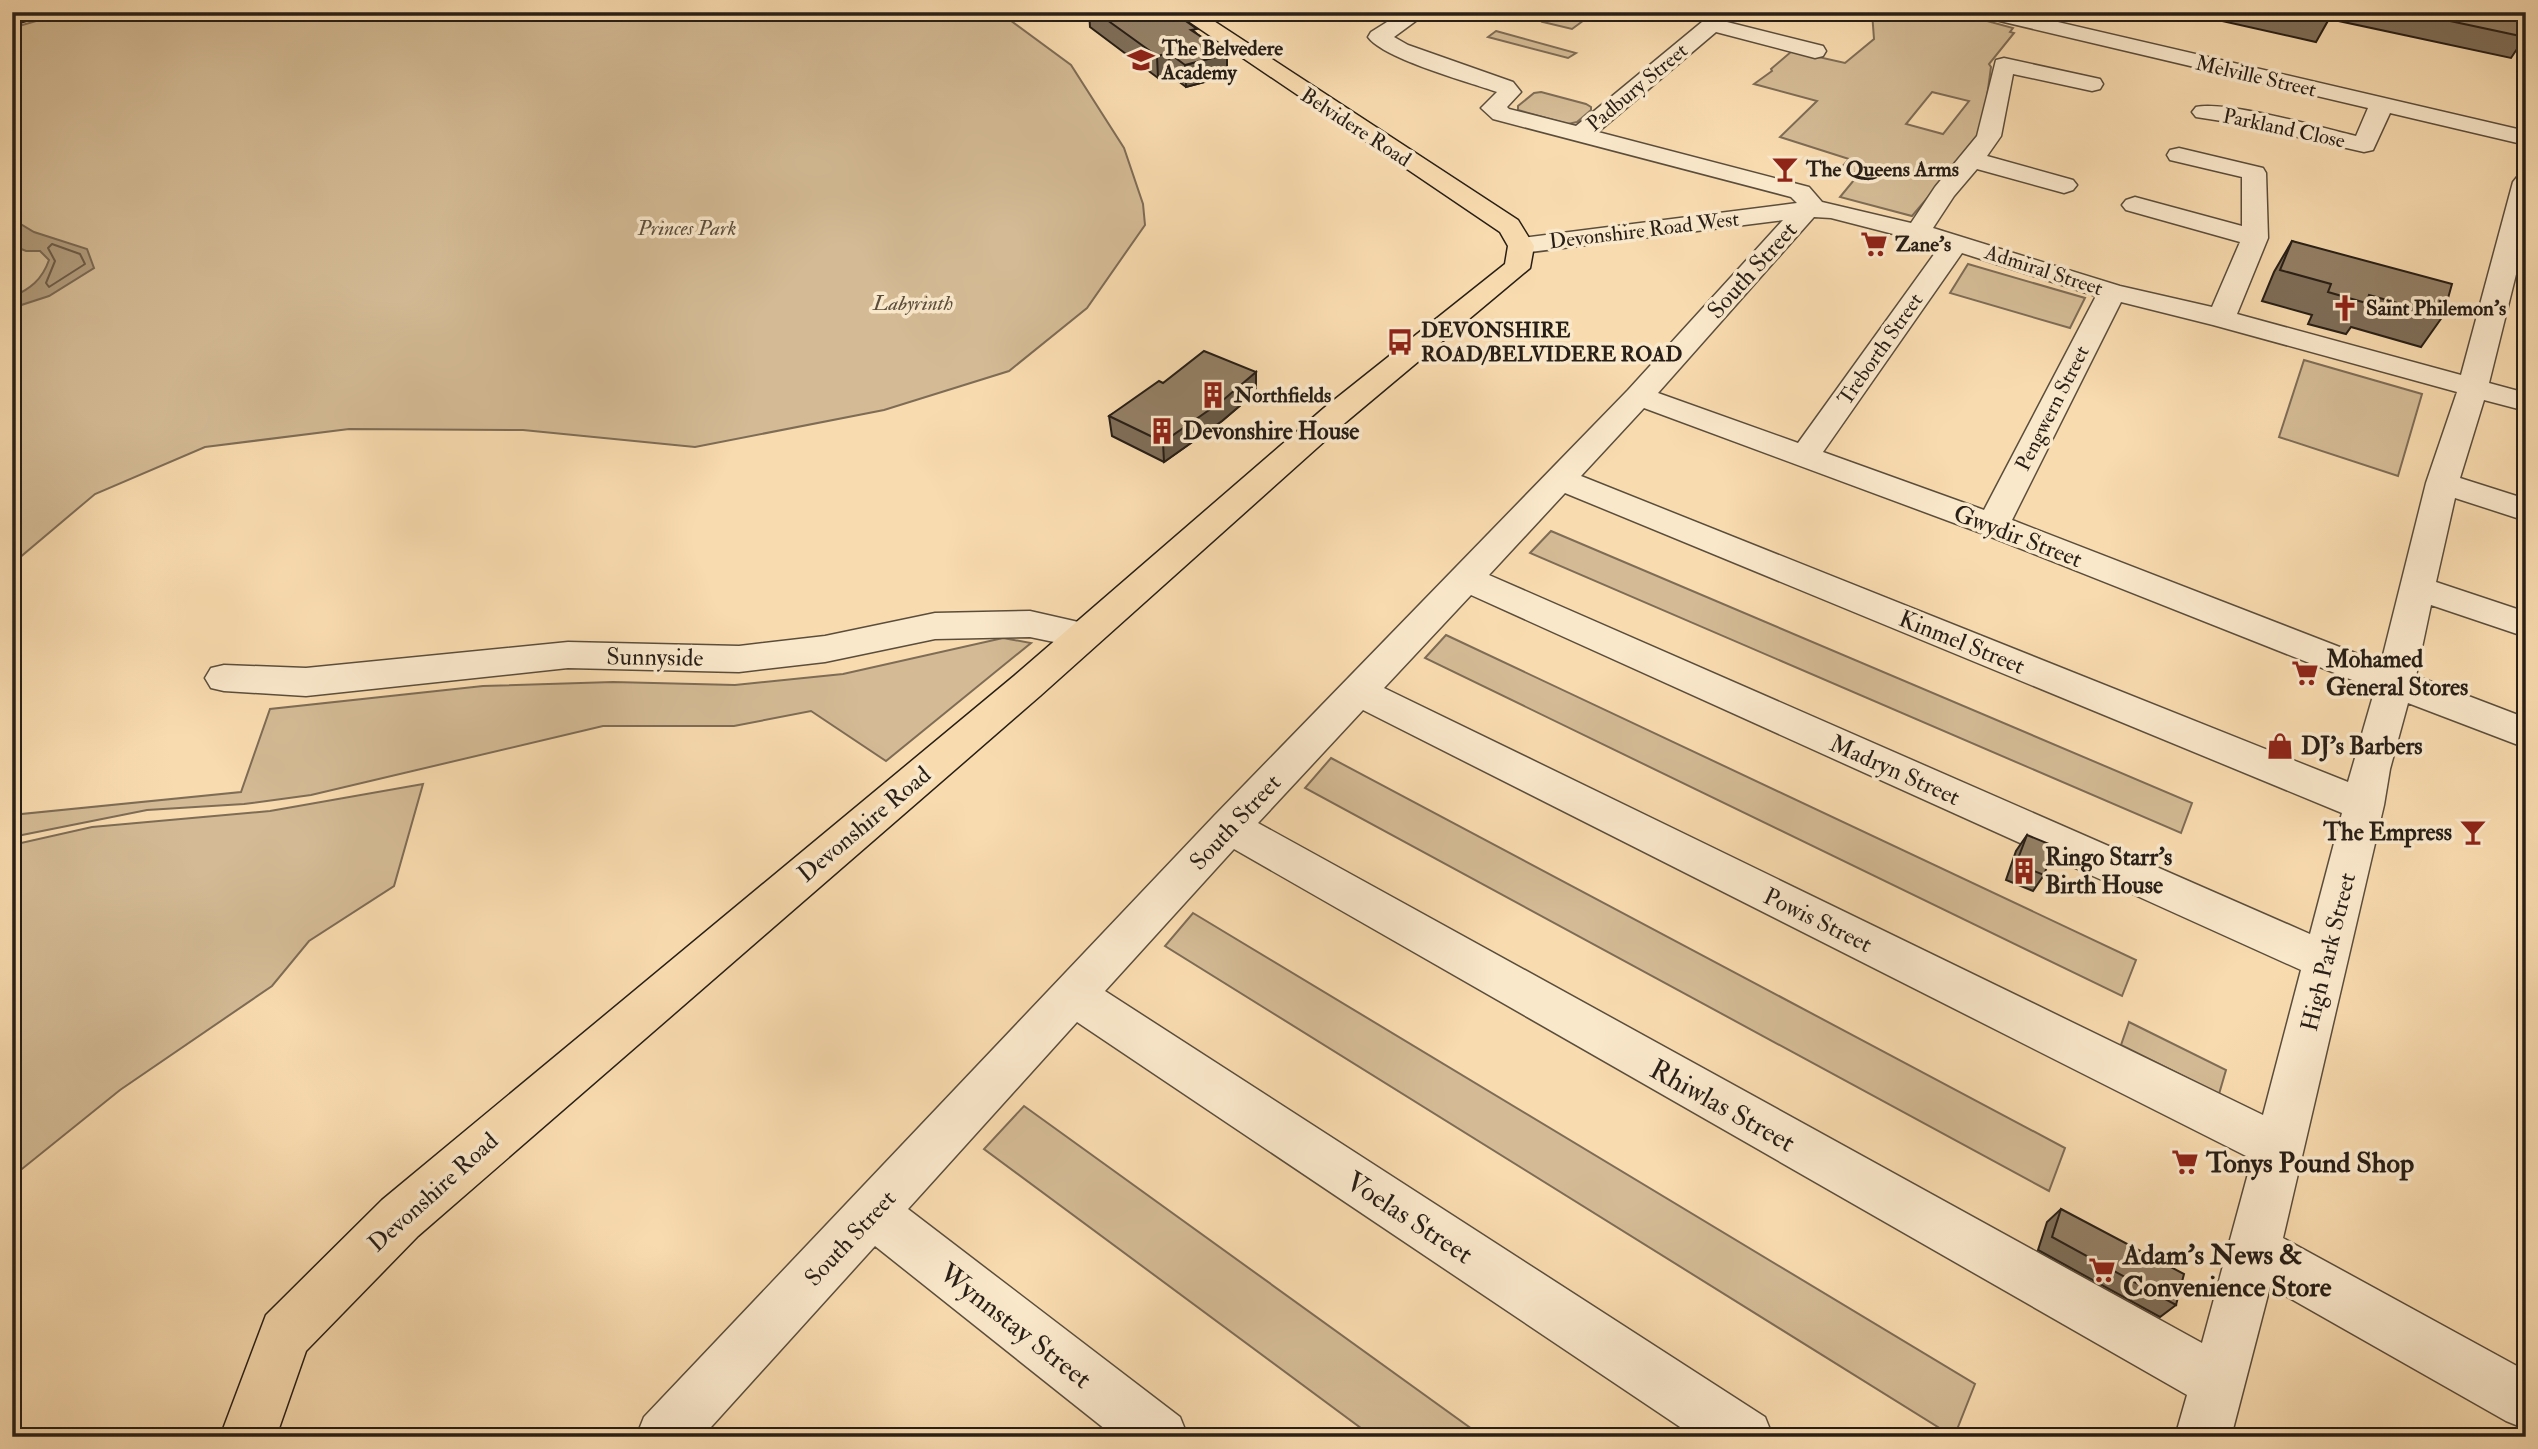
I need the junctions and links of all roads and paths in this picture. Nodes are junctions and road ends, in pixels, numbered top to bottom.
1 (34, 12) edge
2 (1185, 12) edge
3 (1418, 12) edge
4 (1987, 12) edge
5 (12, 19) edge
6 (1720, 19) edge
7 (1815, 51) dead end
8 (2092, 84) dead end
9 (2381, 106) junction
10 (2204, 112) dead end
11 (1579, 136) junction
12 (2526, 138) edge
13 (2179, 155) dead end
14 (1972, 160) junction
15 (2526, 182) edge
16 (2064, 185) dead end
17 (2135, 205) dead end
18 (1807, 209) junction
19 (1917, 233) junction
20 (2255, 238) junction
21 (1956, 242) junction
22 (1522, 245) junction
23 (2112, 292) junction
24 (2221, 318) junction
25 (2473, 388) junction
26 (1639, 396) junction
27 (2526, 402) edge
28 (1804, 457) junction
29 (1559, 479) junction
30 (2442, 484) junction
31 (2526, 510) edge
32 (1993, 525) junction
33 (1464, 578) junction
34 (2418, 588) junction
35 (2526, 625) edge
36 (1083, 635) junction
37 (224, 678) dead end
38 (2395, 684) junction
39 (1358, 691) junction
40 (2526, 734) edge
41 (2364, 805) junction
42 (1229, 827) junction
43 (2326, 961) junction
44 (1075, 996) junction
45 (2279, 1148) junction
46 (873, 1213) junction
47 (2254, 1250) junction
48 (2217, 1382) junction
49 (2526, 1401) edge
50 (248, 1437) edge
51 (664, 1437) edge
52 (1160, 1437) edge
53 (1745, 1437) edge
54 (2203, 1437) edge

1 - 5 main road
2 - 22 main road, Belvidere Road
3 - 11 street
4 - 9 street, Melville Street
6 - 7 street
6 - 11 street, Padbury Street
8 - 14 street
9 - 10 street, Parkland Close
9 - 12 street, Melville Street
11 - 18 street
13 - 20 street
14 - 16 street
14 - 19 street
15 - 25 street, High Park Street
17 - 20 street
18 - 19 street, Admiral Street
18 - 22 street, Devonshire Road West
18 - 26 street, South Street
19 - 21 street, Admiral Street
20 - 24 street
21 - 23 street, Admiral Street
21 - 28 street, Treborth Street
22 - 36 main road, Devonshire Road
23 - 24 street, Admiral Street
23 - 32 street, Pengwern Street
24 - 25 street, Admiral Street
25 - 27 street, Admiral Street
25 - 30 street, High Park Street
26 - 28 street, Gwydir Street
26 - 29 street, South Street
28 - 32 street, Gwydir Street
29 - 33 street, South Street
29 - 41 street, Kinmel Street
30 - 31 street
30 - 34 street, High Park Street
32 - 38 street, Gwydir Street
33 - 39 street, South Street
33 - 43 street, Madryn Street
34 - 35 street
34 - 38 street, High Park Street
36 - 37 street, Sunnyside
36 - 50 main road, Devonshire Road
38 - 40 street, Gwydir Street
38 - 41 street, High Park Street
39 - 42 street, South Street
39 - 45 street, Powis Street
41 - 43 street, High Park Street
42 - 44 street, South Street
42 - 48 street, Rhiwlas Street
43 - 45 street, High Park Street
44 - 46 street, South Street
44 - 53 street, Voelas Street
45 - 47 street, High Park Street
46 - 51 street, South Street
46 - 52 street, Wynnstay Street
47 - 48 street, High Park Street
47 - 49 street
48 - 54 street, High Park Street

